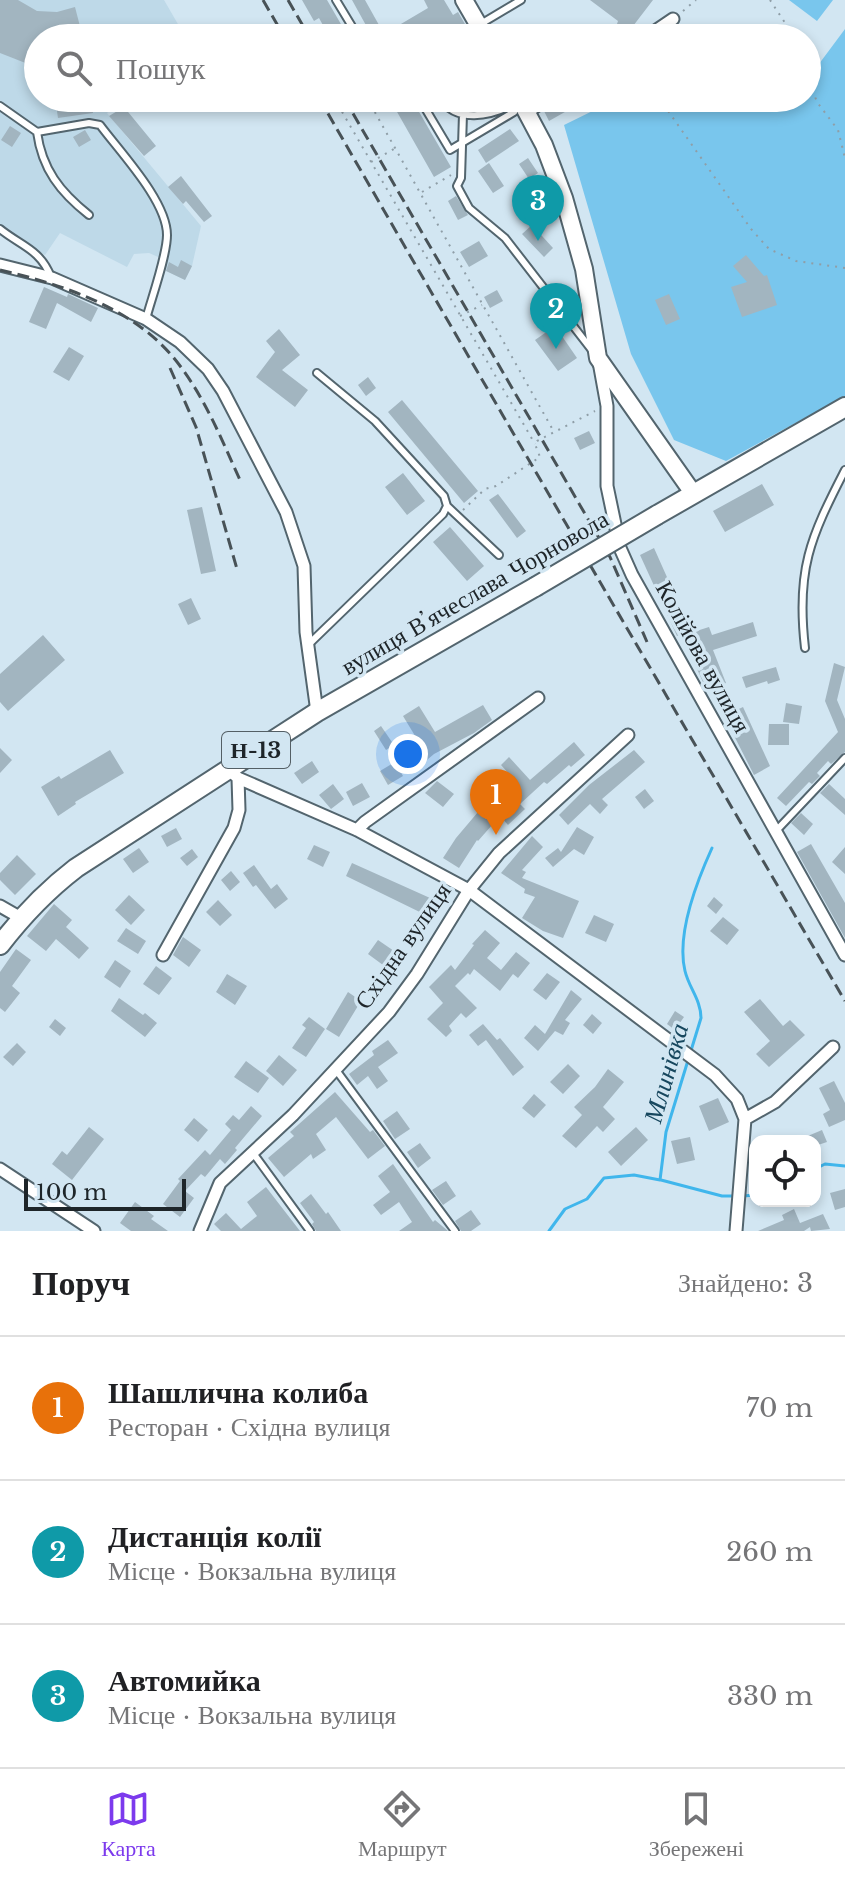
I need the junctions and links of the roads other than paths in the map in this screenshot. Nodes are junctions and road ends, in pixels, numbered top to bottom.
1 (336, 0) edge
2 (464, 0) edge
3 (521, 0) edge
4 (673, 19) road end
5 (351, 24) edge
6 (478, 24) edge
7 (492, 24) edge
8 (666, 24) edge
9 (0, 106) edge
10 (427, 112) edge
11 (453, 112) edge
12 (493, 112) edge
13 (514, 112) edge
14 (521, 112) edge
15 (463, 114) junction
16 (37, 132) junction
17 (462, 144) junction
18 (89, 215) dead end
19 (0, 229) edge
20 (0, 265) edge
21 (52, 278) junction
22 (146, 319) junction
23 (598, 358) junction
24 (317, 373) dead end
25 (845, 407) edge
26 (845, 470) edge
27 (693, 493) junction
28 (447, 506) junction
29 (499, 555) dead end
30 (308, 645) junction
31 (805, 648) dead end
32 (538, 698) dead end
33 (317, 712) junction
34 (628, 735) dead end
35 (845, 758) edge
36 (232, 773) junction
37 (357, 830) junction
38 (775, 832) junction
39 (469, 890) junction
40 (0, 906) edge
41 (21, 918) junction
42 (0, 945) edge
43 (163, 955) dead end
44 (845, 955) edge
45 (833, 1047) dead end
46 (335, 1069) junction
47 (745, 1119) junction
48 (252, 1152) junction
49 (0, 1169) edge
50 (94, 1231) edge
51 (200, 1231) edge
52 (310, 1231) edge
53 (455, 1231) edge
54 (736, 1231) edge

1 - 5 lane
2 - 6 main road
3 - 7 lane
4 - 8 street
9 - 16 lane
10 - 17 lane
11 - 15 lane
12 - 15 lane
13 - 17 lane
14 - 23 main road
15 - 17 lane
16 - 18 lane
16 - 22 lane
17 - 23 lane
19 - 21 lane
20 - 21 street, вулиця Вʼячеслава Чорновола
21 - 22 street, вулиця Вʼячеслава Чорновола
22 - 30 street, вулиця Вʼячеслава Чорновола
23 - 27 main road
23 - 38 street, Колійова вулиця
24 - 28 lane
25 - 27 main road, Н-13
26 - 31 lane
27 - 33 main road, вулиця Вʼячеслава Чорновола / Н-13, bridge
28 - 29 lane
28 - 30 lane
30 - 33 street, вулиця Вʼячеслава Чорновола
32 - 37 street
33 - 36 main road, вулиця Вʼячеслава Чорновола / Н-13
34 - 39 street, Східна вулиця
35 - 38 lane
36 - 37 street
36 - 41 main road, вулиця Вʼячеслава Чорновола / Н-13
36 - 43 street
37 - 39 street
38 - 44 street, Колійова вулиця
39 - 46 street, Східна вулиця
39 - 47 street
40 - 41 street
41 - 42 main road, вулиця Вʼячеслава Чорновола / Н-13
45 - 47 street
46 - 48 street, Східна вулиця
46 - 53 lane
47 - 54 street
48 - 51 street, Східна вулиця
48 - 52 lane
49 - 50 street

